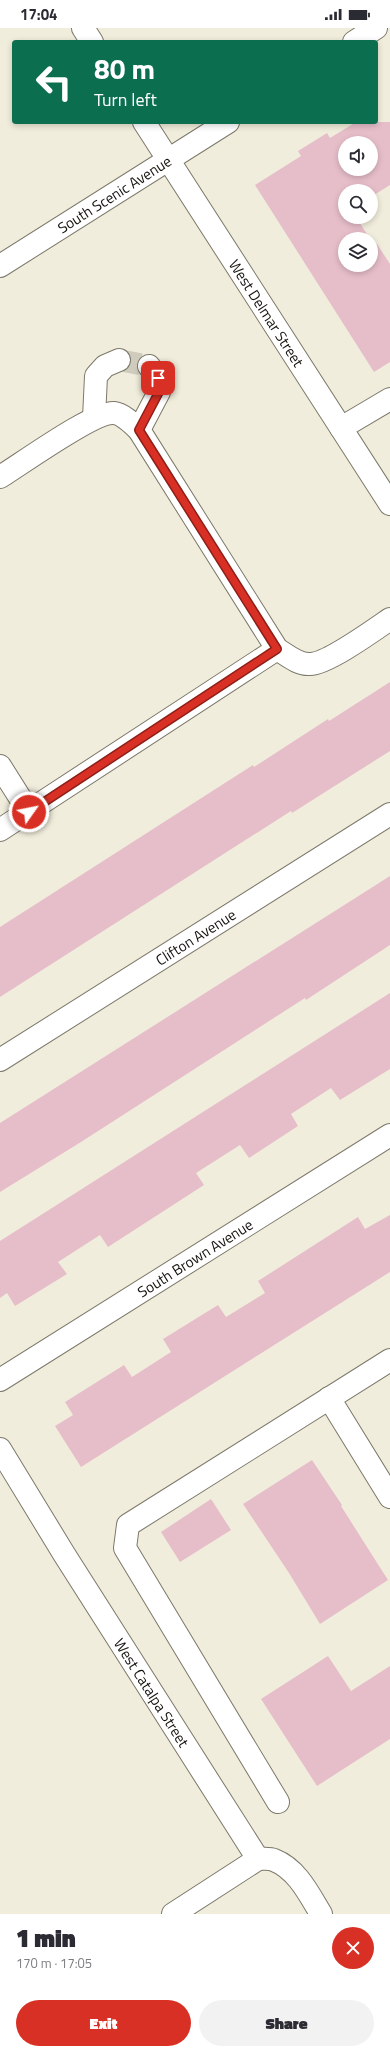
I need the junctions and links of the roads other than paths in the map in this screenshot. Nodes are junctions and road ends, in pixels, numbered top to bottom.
1 (83, 28) edge
2 (376, 28) edge
3 (91, 40) edge
4 (357, 40) edge
5 (145, 124) edge
6 (225, 124) edge
7 (169, 160) junction
8 (0, 266) edge
9 (120, 360) tunnel mouth
10 (149, 366) dead end
11 (390, 399) edge
12 (94, 418) junction
13 (341, 428) junction
14 (139, 430) junction
15 (0, 477) edge
16 (384, 481) edge
17 (390, 504) edge
18 (390, 619) edge
19 (277, 649) junction
20 (0, 766) edge
21 (29, 812) junction
22 (390, 814) edge
23 (0, 830) edge
24 (0, 1060) edge
25 (390, 1135) edge
26 (390, 1360) edge
27 (0, 1380) edge
28 (329, 1398) junction
29 (0, 1449) edge
30 (390, 1497) edge
31 (278, 1802) dead end
32 (258, 1859) junction
33 (173, 1914) edge
34 (321, 1914) edge

1 - 3 street
2 - 4 street
5 - 7 street, West Delmar Street
6 - 7 street, South Scenic Avenue
7 - 8 street, South Scenic Avenue
7 - 13 street, West Delmar Street
9 - 12 street
10 - 14 street
11 - 13 street
12 - 14 street
12 - 15 street
13 - 16 street, West Delmar Street
14 - 19 street
16 - 17 street, West Delmar Street
18 - 19 street
19 - 21 street
20 - 21 street
21 - 23 street
22 - 24 street, Clifton Avenue
25 - 27 street, South Brown Avenue
26 - 28 street
28 - 30 street
28 - 31 street
29 - 32 street, West Catalpa Street
32 - 33 street
32 - 34 street

